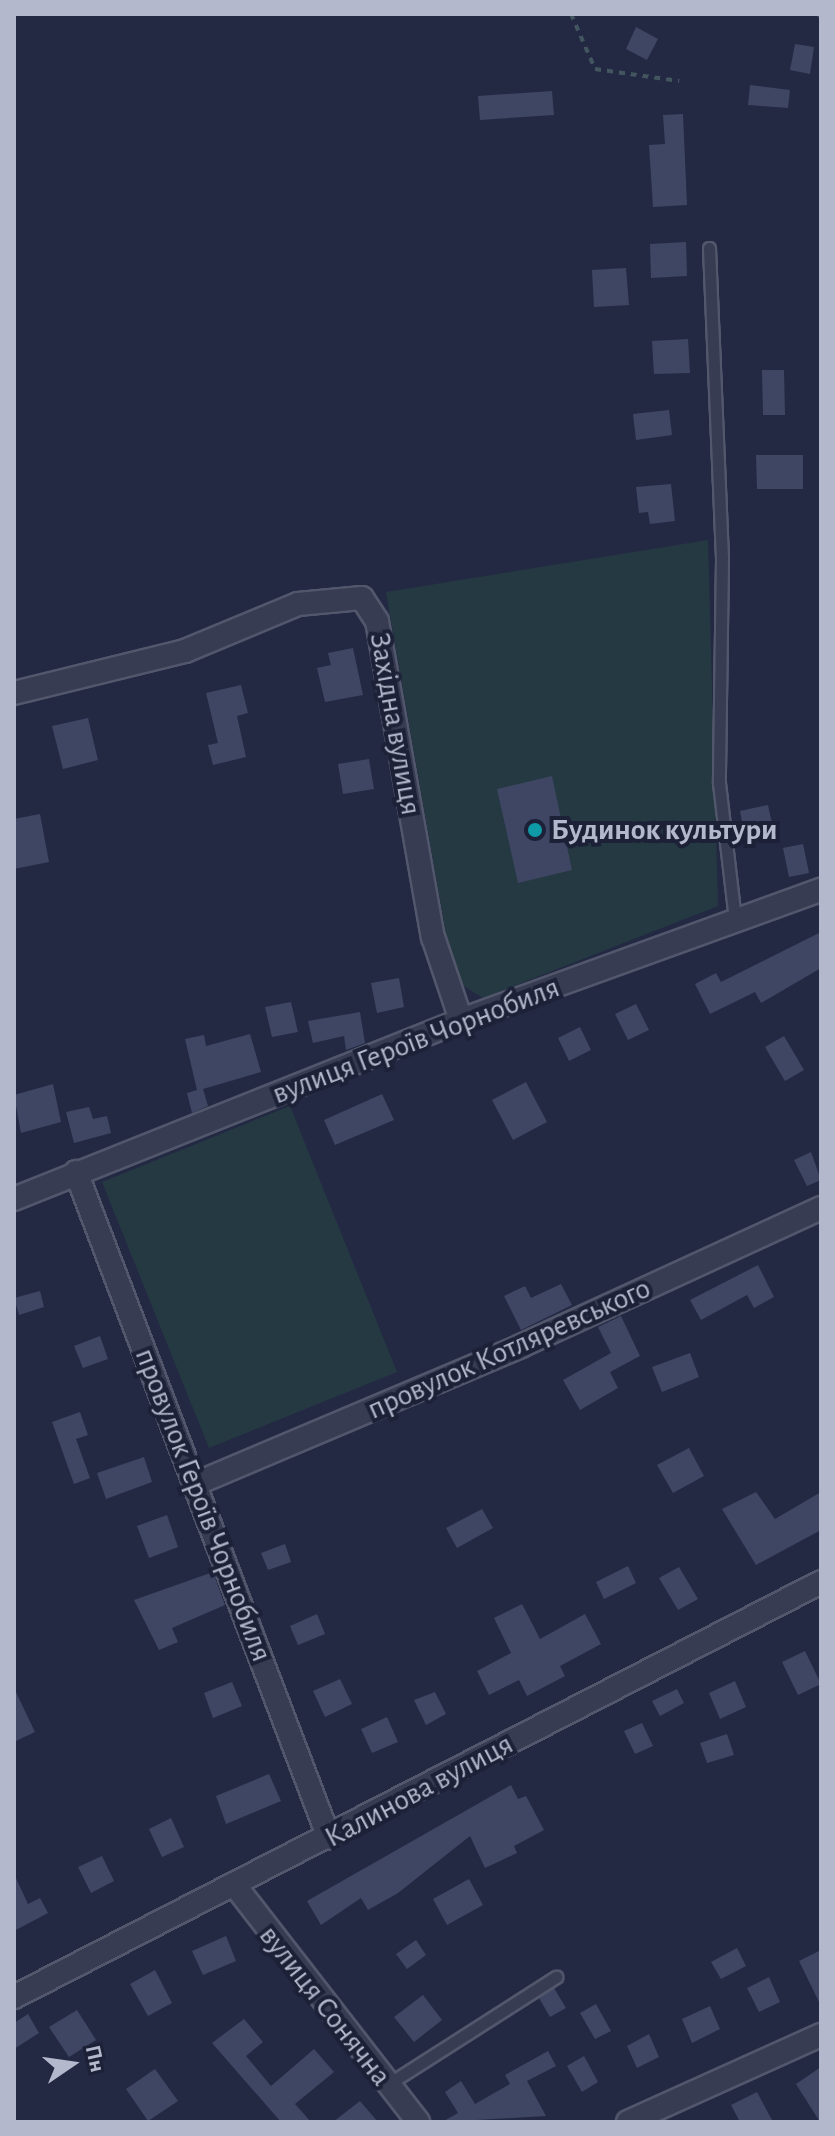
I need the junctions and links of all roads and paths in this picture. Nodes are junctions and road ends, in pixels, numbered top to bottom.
1 (571, 14) edge
2 (679, 81) dead end
3 (709, 248) dead end
4 (14, 693) edge
5 (821, 890) edge
6 (735, 919) junction
7 (461, 1020) junction
8 (76, 1172) junction
9 (14, 1199) edge
10 (821, 1208) edge
11 (195, 1484) junction
12 (821, 1582) edge
13 (329, 1838) junction
14 (236, 1887) junction
15 (556, 1977) dead end
16 (14, 1997) edge
17 (821, 2035) edge
18 (386, 2085) junction
19 (418, 2122) edge
20 (628, 2122) edge

1 - 2 path
3 - 6 lane
4 - 7 street, Західна вулиця
5 - 6 street, вулиця Героїв Чорнобиля
6 - 7 street, вулиця Героїв Чорнобиля
7 - 8 street, вулиця Героїв Чорнобиля
8 - 9 street, вулиця Героїв Чорнобиля
8 - 11 street, провулок Героїв Чорнобиля
10 - 11 street, провулок Котляревського
11 - 13 street, провулок Героїв Чорнобиля
12 - 13 street, Калинова вулиця
13 - 14 street, Калинова вулиця
14 - 16 street, Калинова вулиця
14 - 18 street, вулиця Сонячна
15 - 18 lane
17 - 20 street
18 - 19 street, вулиця Сонячна

